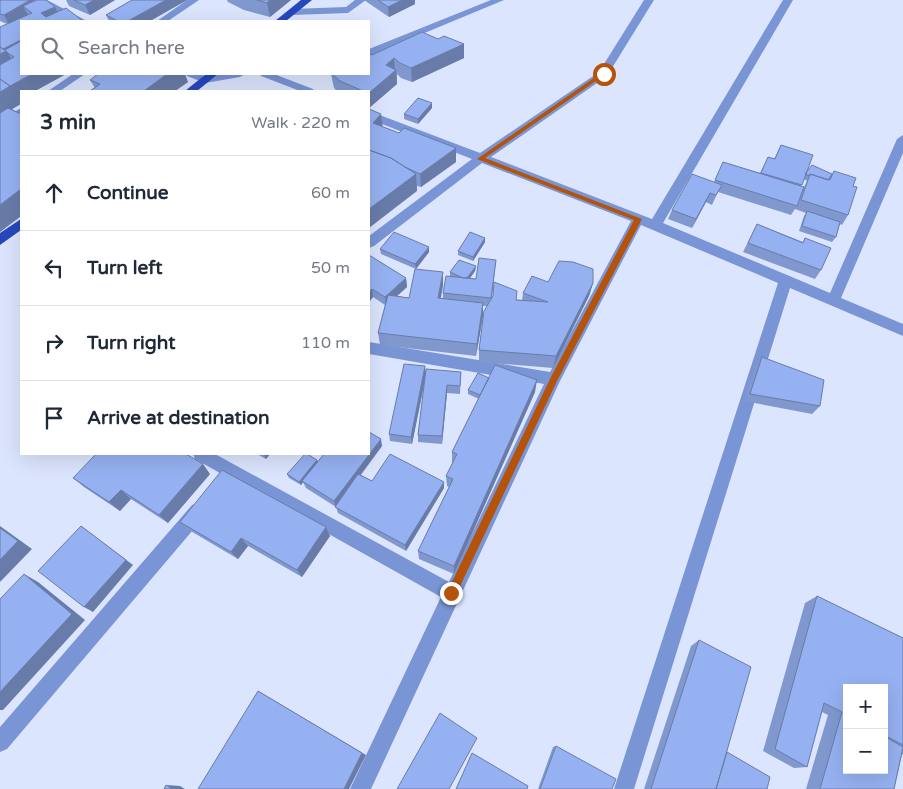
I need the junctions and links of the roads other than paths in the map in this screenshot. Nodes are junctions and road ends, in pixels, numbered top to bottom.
1 (40, 0) edge
2 (63, 0) edge
3 (194, 0) edge
4 (307, 0) edge
5 (360, 0) edge
6 (499, 0) edge
7 (649, 0) edge
8 (788, 0) edge
9 (52, 6) junction
10 (292, 12) junction
11 (39, 14) edge
12 (80, 20) edge
13 (164, 20) edge
14 (281, 20) edge
15 (370, 52) edge
16 (78, 75) edge
17 (230, 75) edge
18 (267, 75) edge
19 (209, 77) edge
20 (54, 90) edge
21 (191, 90) edge
22 (306, 90) edge
23 (20, 112) edge
24 (370, 115) edge
25 (0, 125) edge
26 (903, 139) edge
27 (480, 159) junction
28 (638, 219) junction
29 (20, 225) edge
30 (655, 225) junction
31 (0, 240) edge
32 (370, 242) edge
33 (786, 279) junction
34 (833, 301) junction
35 (903, 330) edge
36 (370, 348) edge
37 (554, 379) junction
38 (203, 455) edge
39 (232, 471) junction
40 (219, 486) edge
41 (206, 501) edge
42 (451, 593) junction
43 (0, 742) edge
44 (360, 789) edge
45 (624, 789) edge

1 - 9 street
2 - 9 street
3 - 13 street
4 - 10 main road
5 - 10 street
6 - 15 street
7 - 27 street
8 - 30 street
9 - 11 street
9 - 12 street
10 - 14 main road
16 - 20 street
17 - 19 street
18 - 22 street
19 - 21 main road
23 - 25 street
24 - 27 street
26 - 34 street
27 - 28 street
27 - 32 street
28 - 30 street
28 - 37 street
29 - 31 main road
30 - 33 street
33 - 34 street
33 - 45 street
34 - 35 street
36 - 37 street
37 - 42 street
38 - 39 street
39 - 40 street
39 - 42 street
41 - 43 street
42 - 44 street

